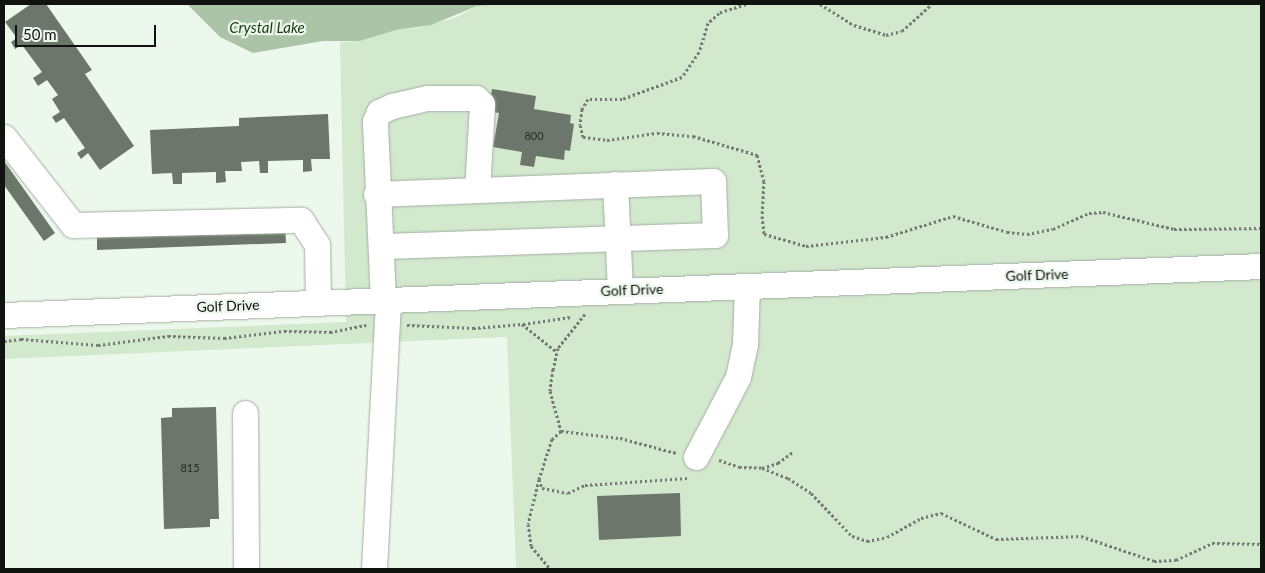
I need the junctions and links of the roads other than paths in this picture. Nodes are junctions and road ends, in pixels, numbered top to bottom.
1 (4, 137) edge
2 (615, 184) junction
3 (477, 190) junction
4 (376, 194) junction
5 (618, 238) junction
6 (382, 246) junction
7 (1261, 266) edge
8 (747, 286) junction
9 (611, 291) junction
10 (385, 300) junction
11 (318, 302) junction
12 (4, 315) edge
13 (244, 413) dead end
14 (696, 457) road end
15 (246, 569) edge
16 (374, 569) edge

1 - 11 street
2 - 3 street
2 - 5 street
2 - 5 street
3 - 4 street
3 - 4 street
4 - 6 street
5 - 6 street
5 - 9 street
6 - 10 street
7 - 8 street, Golf Drive
8 - 9 street, Golf Drive
8 - 14 street
9 - 10 street, Golf Drive
10 - 11 street, Golf Drive
10 - 16 street
11 - 12 street, Golf Drive
13 - 15 street

